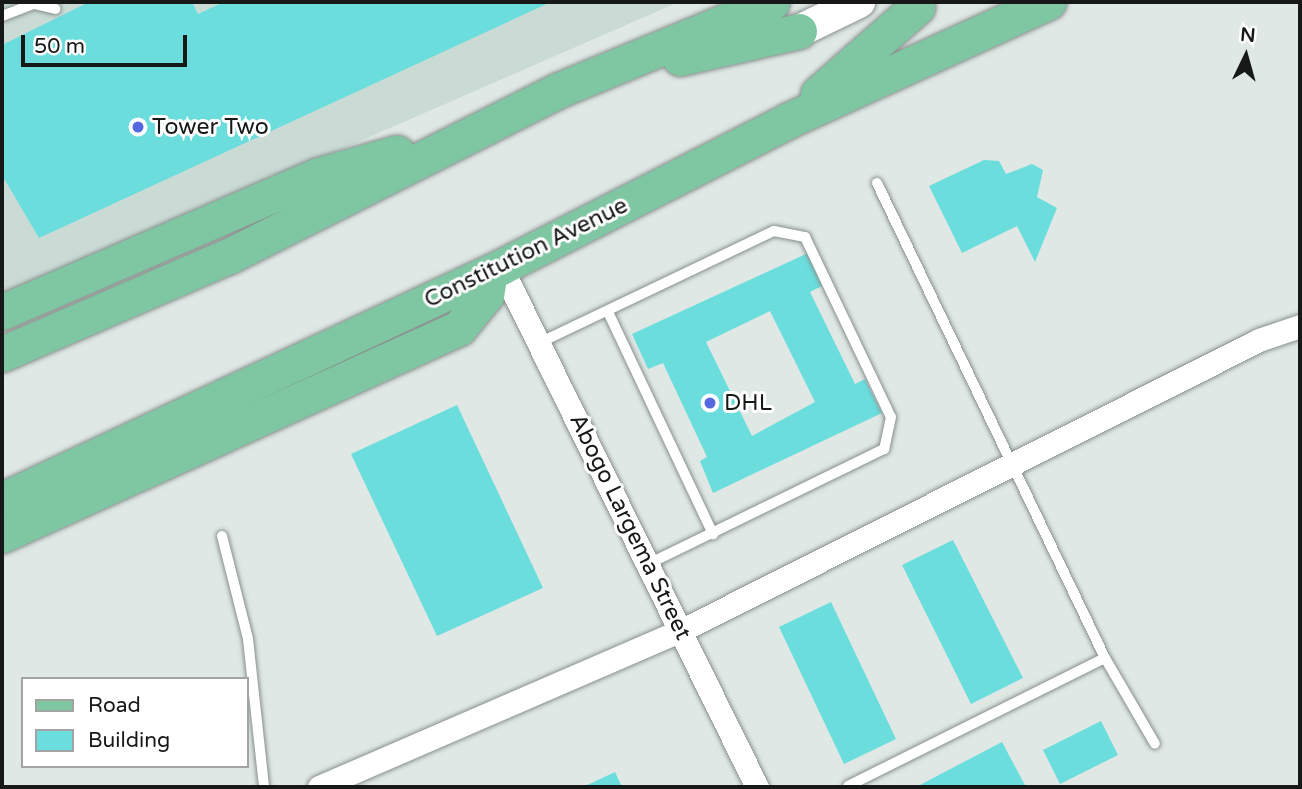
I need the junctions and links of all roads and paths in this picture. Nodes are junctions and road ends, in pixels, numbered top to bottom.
1 (772, 2) edge
2 (859, 2) edge
3 (1048, 2) edge
4 (922, 4) edge
5 (55, 9) dead end
6 (2, 16) edge
7 (799, 31) joint
8 (607, 71) junction
9 (789, 120) junction
10 (478, 131) junction
11 (877, 183) dead end
12 (496, 270) junction
13 (2, 312) edge
14 (608, 312) junction
15 (1300, 326) edge
16 (539, 343) junction
17 (2, 354) edge
18 (1013, 466) junction
19 (2, 499) edge
20 (713, 534) junction
21 (2, 535) edge
22 (222, 536) dead end
23 (648, 564) junction
24 (682, 630) junction
25 (1105, 658) junction
26 (1155, 744) dead end
27 (848, 786) edge
28 (264, 787) edge
29 (319, 787) edge
30 (757, 787) edge

1 - 8 main road
2 - 7 main road
3 - 9 main road, Constitution Avenue
4 - 9 main road
5 - 6 lane
7 - 8 main road
8 - 10 main road
9 - 12 main road, Constitution Avenue
10 - 13 main road
10 - 17 main road
11 - 18 lane
12 - 16 street, Abogo Largema Street
12 - 19 main road, Constitution Avenue
12 - 21 main road
14 - 16 lane
14 - 20 lane
14 - 20 lane
15 - 18 street
16 - 23 street, Abogo Largema Street
18 - 24 street
18 - 25 lane
20 - 23 lane
22 - 28 lane
23 - 24 street, Abogo Largema Street
24 - 29 street
24 - 30 street, Abogo Largema Street
25 - 26 lane
25 - 27 lane

